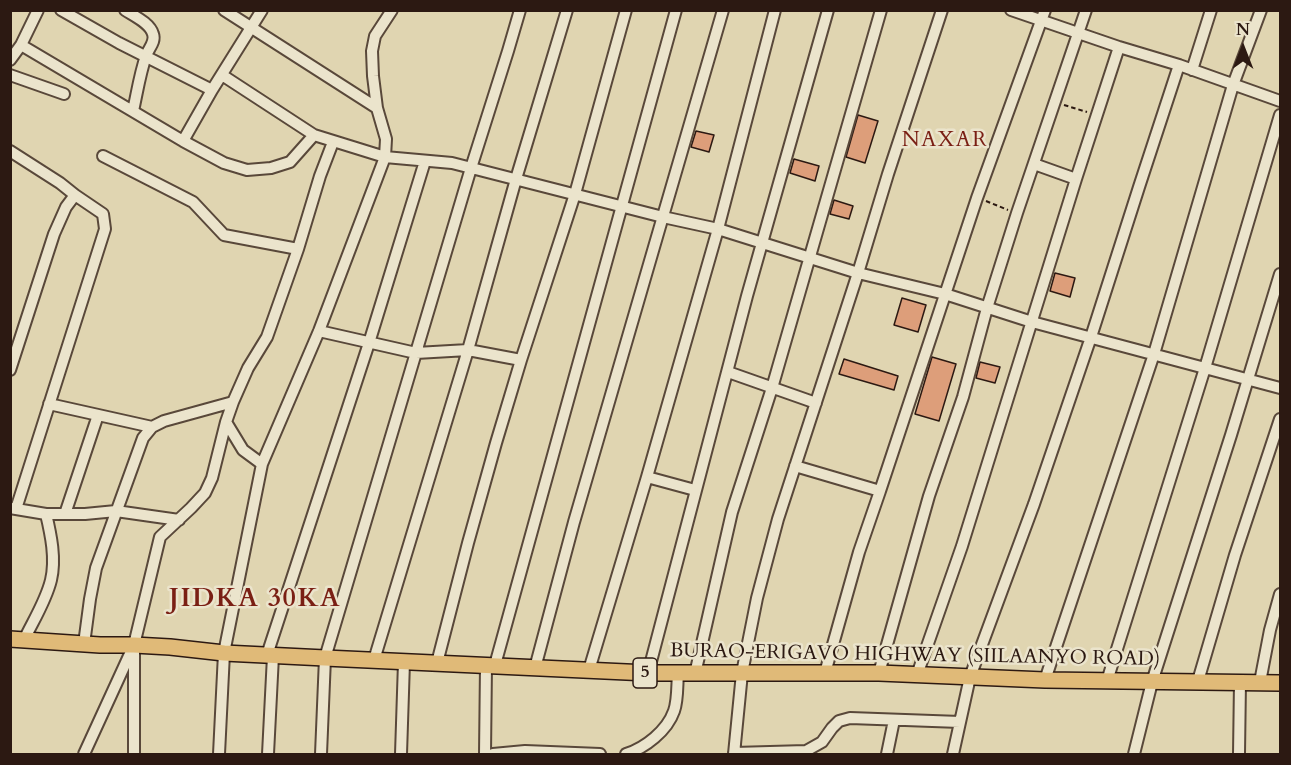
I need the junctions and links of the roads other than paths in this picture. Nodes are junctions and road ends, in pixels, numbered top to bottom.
1 (38, 10) edge
2 (61, 10) edge
3 (125, 10) edge
4 (148, 10) edge
5 (224, 10) edge
6 (262, 10) edge
7 (392, 10) edge
8 (520, 10) edge
9 (567, 10) edge
10 (626, 10) edge
11 (676, 10) edge
12 (723, 10) edge
13 (775, 10) edge
14 (828, 10) edge
15 (881, 10) edge
16 (942, 10) edge
17 (1011, 10) edge
18 (1086, 10) edge
19 (1211, 10) edge
20 (1261, 10) edge
21 (1043, 16) edge
22 (142, 21) junction
23 (251, 26) junction
24 (1078, 33) junction
25 (21, 45) junction
26 (1119, 47) junction
27 (146, 56) junction
28 (10, 60) edge
29 (1179, 65) junction
30 (1192, 70) junction
31 (10, 75) edge
32 (222, 75) junction
33 (1233, 85) junction
34 (212, 90) junction
35 (64, 94) dead end
36 (1281, 101) edge
37 (377, 108) junction
38 (133, 111) junction
39 (1281, 115) edge
40 (314, 135) junction
41 (183, 141) junction
42 (333, 142) junction
43 (10, 151) edge
44 (103, 156) dead end
45 (385, 158) junction
46 (425, 161) junction
47 (1034, 164) junction
48 (471, 168) junction
49 (516, 179) junction
50 (1076, 179) junction
51 (575, 194) junction
52 (75, 195) junction
53 (623, 207) junction
54 (663, 217) junction
55 (718, 229) junction
56 (762, 243) junction
57 (298, 249) junction
58 (809, 258) junction
59 (858, 273) junction
60 (1281, 274) edge
61 (945, 294) junction
62 (987, 308) junction
63 (1032, 322) junction
64 (319, 331) junction
65 (1091, 337) junction
66 (369, 343) junction
67 (468, 350) junction
68 (416, 352) junction
69 (1154, 354) junction
70 (521, 360) junction
71 (1205, 368) junction
72 (10, 370) edge
73 (728, 372) junction
74 (1248, 380) junction
75 (772, 388) junction
76 (1281, 388) edge
77 (233, 402) junction
78 (816, 403) junction
79 (50, 404) junction
80 (98, 415) junction
81 (1281, 419) edge
82 (226, 422) junction
83 (152, 427) junction
84 (262, 464) junction
85 (795, 466) junction
86 (647, 477) junction
87 (695, 490) junction
88 (880, 491) junction
89 (13, 509) edge
90 (116, 511) junction
91 (46, 514) junction
92 (65, 514) junction
93 (179, 520) junction
94 (1281, 594) edge
95 (17, 640) edge
96 (84, 644) junction
97 (134, 645) junction
98 (224, 653) junction
99 (270, 655) junction
100 (325, 658) junction
101 (375, 660) junction
102 (404, 662) junction
103 (437, 663) junction
104 (491, 665) junction
105 (535, 668) junction
106 (589, 670) junction
107 (648, 673) junction
108 (742, 673) junction
109 (825, 673) junction
110 (879, 673) junction
111 (678, 674) junction
112 (695, 674) junction
113 (917, 675) junction
114 (970, 677) junction
115 (1046, 680) junction
116 (1107, 681) junction
117 (1198, 681) junction
118 (1152, 682) junction
119 (1240, 682) junction
120 (1260, 682) junction
121 (1281, 682) edge
122 (894, 720) junction
123 (960, 722) junction
124 (576, 753) edge
125 (84, 754) edge
126 (134, 754) edge
127 (219, 754) edge
128 (268, 754) edge
129 (321, 754) edge
130 (401, 754) edge
131 (485, 754) edge
132 (494, 754) edge
133 (600, 754) edge
134 (626, 754) edge
135 (734, 754) edge
136 (887, 754) edge
137 (953, 754) edge
138 (1134, 754) edge
139 (1239, 754) edge

1 - 25 street
2 - 27 street
3 - 22 street
4 - 22 street
5 - 23 street
6 - 23 street
7 - 37 street
8 - 48 street
9 - 49 street
10 - 51 street
11 - 53 street
12 - 54 street
13 - 55 street
14 - 56 street
15 - 58 street
16 - 59 street
17 - 21 street
18 - 24 street
19 - 30 street
20 - 33 street
21 - 24 street
21 - 61 street
22 - 27 street
23 - 32 street
23 - 37 street
24 - 26 street
24 - 47 street
25 - 28 street
25 - 38 street
26 - 29 street
26 - 50 street
27 - 34 street
27 - 38 street
29 - 30 street
29 - 65 street
30 - 33 street
31 - 35 street
32 - 34 street
32 - 40 street
33 - 36 street
33 - 69 street
34 - 41 street
37 - 45 street
38 - 41 street
39 - 71 street
40 - 41 street
40 - 42 street
42 - 45 street
42 - 57 street
43 - 52 street
44 - 57 street
45 - 46 street
45 - 64 street
46 - 48 street
46 - 66 street
47 - 50 street
47 - 62 street
48 - 49 street
48 - 68 street
49 - 51 street
49 - 67 street
50 - 63 street
51 - 53 street
51 - 70 street
52 - 72 street
52 - 79 street
53 - 54 street
53 - 104 street
54 - 55 street
54 - 105 street
55 - 56 street
55 - 86 street
56 - 58 street
56 - 73 street
57 - 77 street
58 - 59 street
58 - 75 street
59 - 61 street
59 - 78 street
60 - 74 street
61 - 62 street
61 - 88 street
62 - 63 street
62 - 110 street
63 - 65 street
63 - 113 street
64 - 66 street
64 - 84 street
65 - 69 street
65 - 114 street
66 - 68 street
66 - 99 street
67 - 68 street
67 - 70 street
67 - 101 street
68 - 100 street
69 - 71 street
69 - 115 street
70 - 103 street
71 - 74 street
71 - 116 street
73 - 75 street
73 - 87 street
74 - 76 street
74 - 118 street
75 - 78 street
75 - 112 street
77 - 82 street
77 - 83 street
78 - 85 street
79 - 80 street
79 - 89 street
80 - 83 street
80 - 92 street
81 - 117 street
82 - 84 street
82 - 93 street
83 - 90 street
84 - 98 street
85 - 88 street
85 - 108 street
86 - 87 street
86 - 106 street
87 - 107 street
88 - 109 street
89 - 91 street
90 - 92 street
90 - 93 street
90 - 96 street
91 - 92 street
91 - 95 street
93 - 97 street
94 - 120 street
95 - 96 highway, BURAO-ERIGAVO HIGHWAY (SIILAANYO ROAD) / 5
96 - 97 highway, BURAO-ERIGAVO HIGHWAY (SIILAANYO ROAD) / 5
97 - 98 highway, BURAO-ERIGAVO HIGHWAY (SIILAANYO ROAD) / 5
97 - 125 street
97 - 126 street
98 - 99 highway, BURAO-ERIGAVO HIGHWAY (SIILAANYO ROAD) / 5
98 - 127 street
99 - 100 highway, BURAO-ERIGAVO HIGHWAY (SIILAANYO ROAD) / 5
99 - 128 street
100 - 101 highway, BURAO-ERIGAVO HIGHWAY (SIILAANYO ROAD) / 5
100 - 129 street
101 - 102 highway, BURAO-ERIGAVO HIGHWAY (SIILAANYO ROAD) / 5
102 - 103 highway, BURAO-ERIGAVO HIGHWAY (SIILAANYO ROAD) / 5
102 - 130 street
103 - 104 highway, BURAO-ERIGAVO HIGHWAY (SIILAANYO ROAD) / 5
104 - 105 highway, BURAO-ERIGAVO HIGHWAY (SIILAANYO ROAD) / 5
104 - 131 street
105 - 106 highway, BURAO-ERIGAVO HIGHWAY (SIILAANYO ROAD) / 5
106 - 107 highway, BURAO-ERIGAVO HIGHWAY (SIILAANYO ROAD) / 5
107 - 111 highway, BURAO-ERIGAVO HIGHWAY (SIILAANYO ROAD) / 5
108 - 109 highway, BURAO-ERIGAVO HIGHWAY (SIILAANYO ROAD) / 5
108 - 112 highway, BURAO-ERIGAVO HIGHWAY (SIILAANYO ROAD) / 5
108 - 135 street
109 - 110 highway, BURAO-ERIGAVO HIGHWAY (SIILAANYO ROAD) / 5
110 - 113 highway, BURAO-ERIGAVO HIGHWAY (SIILAANYO ROAD) / 5
111 - 112 highway, BURAO-ERIGAVO HIGHWAY (SIILAANYO ROAD) / 5
111 - 134 street
113 - 114 highway, BURAO-ERIGAVO HIGHWAY (SIILAANYO ROAD) / 5
114 - 115 highway, BURAO-ERIGAVO HIGHWAY (SIILAANYO ROAD) / 5
114 - 123 street
115 - 116 highway, BURAO-ERIGAVO HIGHWAY (SIILAANYO ROAD) / 5
116 - 118 highway, BURAO-ERIGAVO HIGHWAY (SIILAANYO ROAD) / 5
117 - 118 highway, BURAO-ERIGAVO HIGHWAY (SIILAANYO ROAD) / 5
117 - 119 highway, BURAO-ERIGAVO HIGHWAY (SIILAANYO ROAD) / 5
118 - 138 street
119 - 120 highway, BURAO-ERIGAVO HIGHWAY (SIILAANYO ROAD) / 5
119 - 139 street
120 - 121 highway, BURAO-ERIGAVO HIGHWAY (SIILAANYO ROAD) / 5
122 - 123 street
122 - 135 street
122 - 136 street
123 - 137 street
124 - 132 street
124 - 133 street

